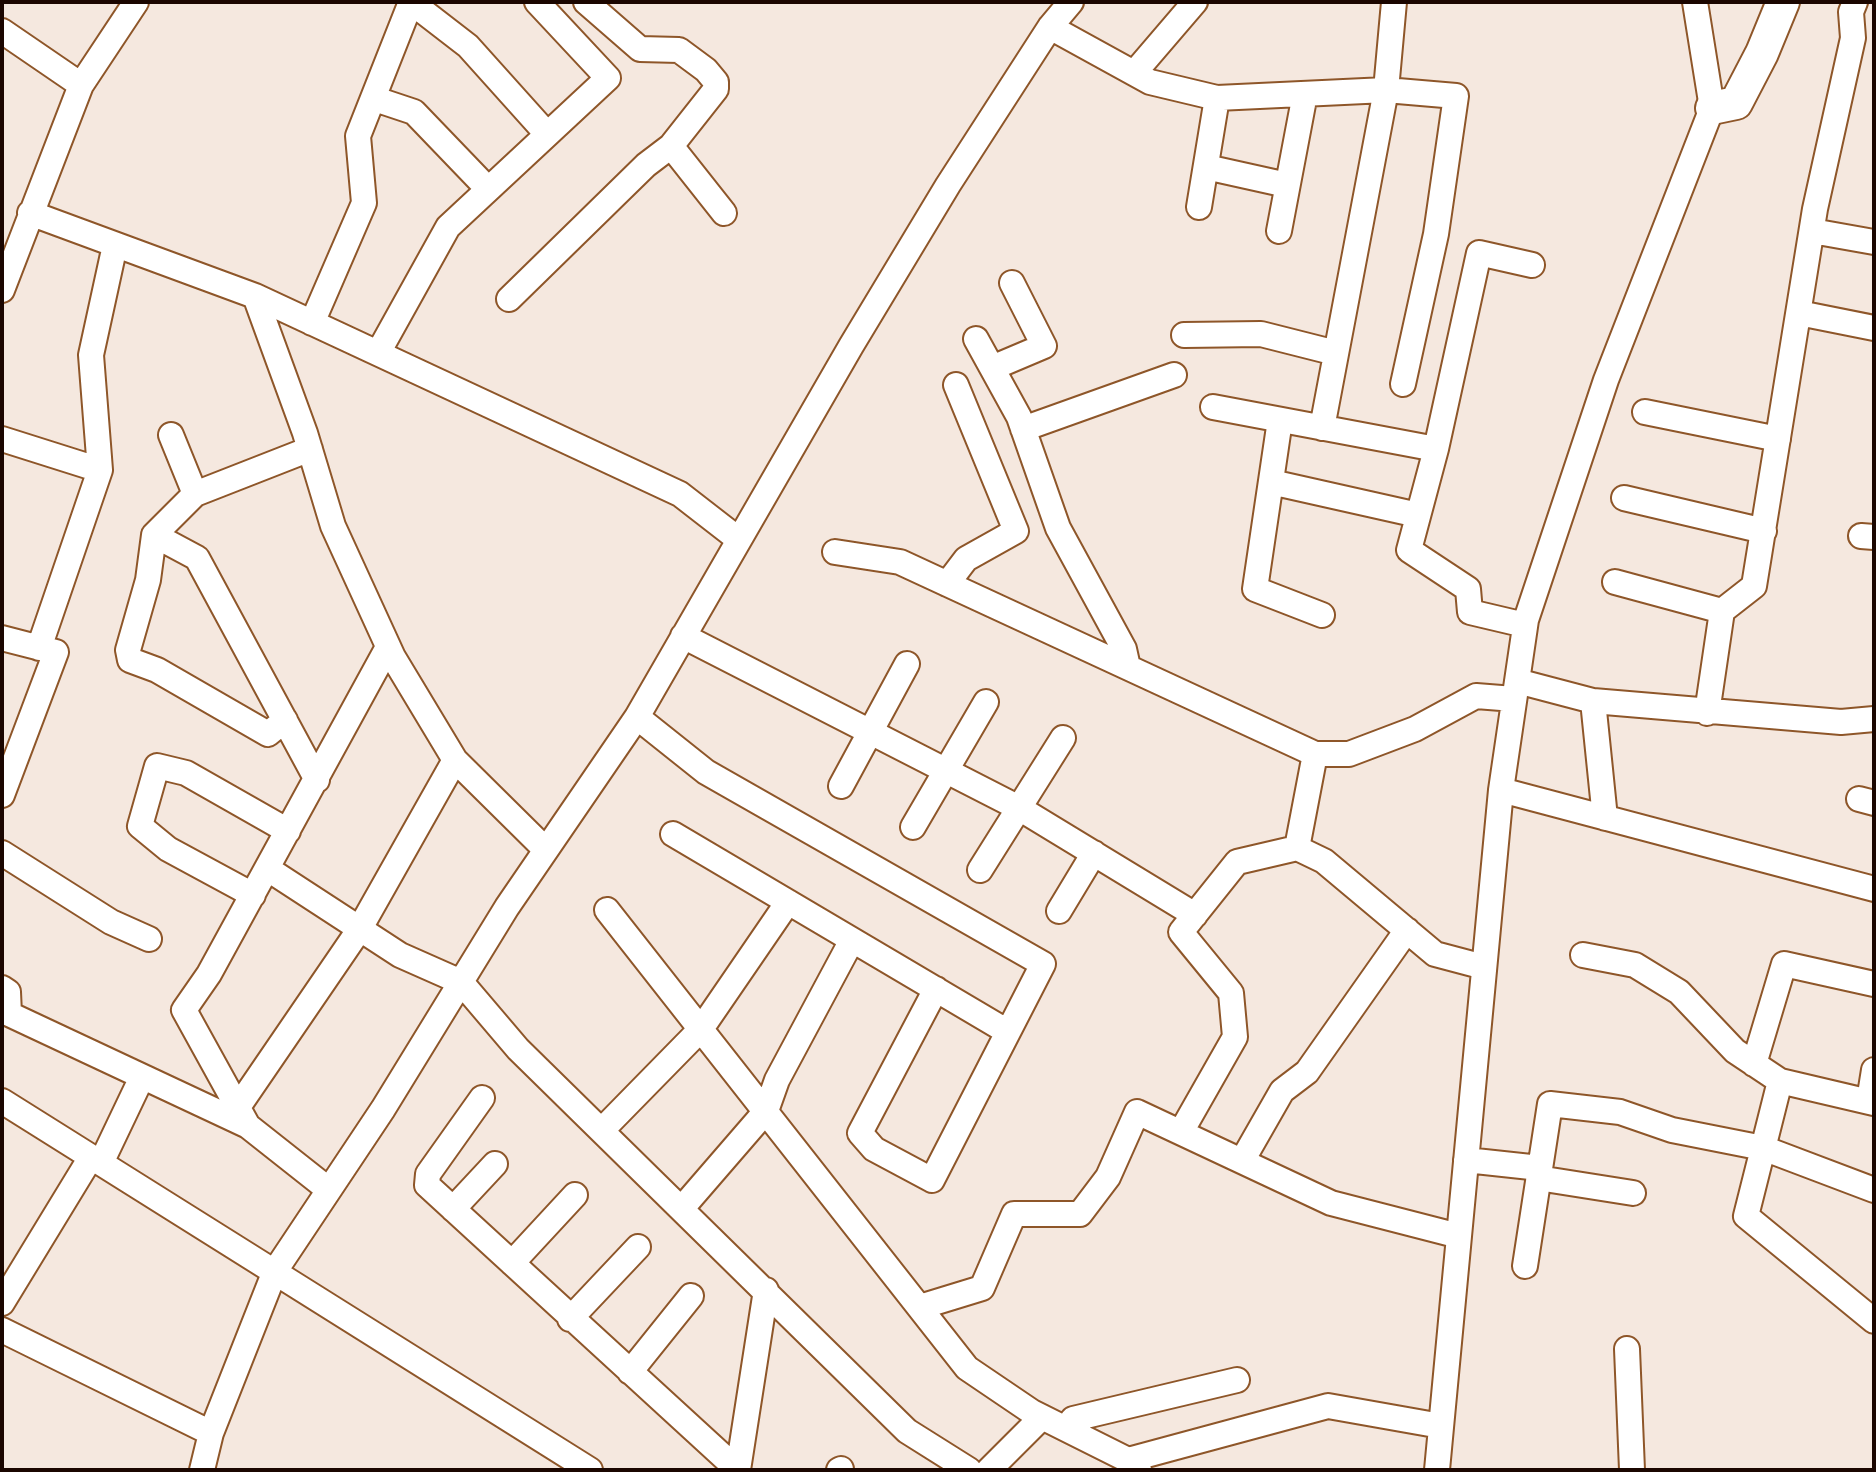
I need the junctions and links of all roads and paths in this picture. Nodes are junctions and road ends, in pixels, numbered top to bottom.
1 (411, 2) edge
2 (586, 2) edge
3 (1071, 2) edge
4 (1195, 2) edge
5 (1394, 2) edge
6 (1695, 2) edge
7 (1783, 2) edge
8 (1855, 2) edge
9 (134, 3) edge
10 (549, 6) edge
11 (1050, 27) junction
12 (2, 31) edge
13 (640, 49) junction
14 (1135, 72) junction
15 (608, 78) junction
16 (81, 85) junction
17 (1386, 90) junction
18 (1305, 94) junction
19 (1217, 98) junction
20 (375, 99) junction
21 (1712, 108) junction
22 (547, 134) junction
23 (671, 146) junction
24 (1206, 167) junction
25 (1287, 185) junction
26 (488, 189) junction
27 (1199, 207) dead end
28 (30, 213) junction
29 (724, 213) dead end
30 (1279, 231) dead end
31 (1812, 231) junction
32 (1874, 242) edge
33 (115, 245) junction
34 (1532, 265) dead end
35 (1012, 283) dead end
36 (2, 290) edge
37 (255, 296) junction
38 (509, 299) dead end
39 (1799, 313) junction
40 (312, 323) junction
41 (1874, 328) edge
42 (1184, 335) dead end
43 (976, 339) dead end
44 (378, 353) junction
45 (1336, 353) junction
46 (992, 368) junction
47 (1174, 375) dead end
48 (1403, 384) dead end
49 (956, 385) dead end
50 (1213, 407) dead end
51 (1645, 412) dead end
52 (1280, 420) junction
53 (1322, 428) junction
54 (1023, 429) junction
55 (171, 435) dead end
56 (2, 439) edge
57 (1778, 439) junction
58 (310, 449) junction
59 (1436, 449) junction
60 (100, 470) junction
61 (1271, 482) junction
62 (195, 494) junction
63 (1624, 498) dead end
64 (1418, 515) junction
65 (1764, 531) junction
66 (154, 535) junction
67 (738, 539) junction
68 (835, 552) dead end
69 (1615, 582) dead end
70 (947, 584) junction
71 (1722, 611) junction
72 (1322, 615) dead end
73 (1525, 625) junction
74 (683, 636) junction
75 (2, 638) edge
76 (388, 647) junction
77 (39, 648) junction
78 (907, 664) dead end
79 (1128, 667) junction
80 (1516, 690) junction
81 (1593, 701) junction
82 (986, 702) dead end
83 (1707, 713) junction
84 (637, 717) junction
85 (1874, 719) edge
86 (285, 720) junction
87 (870, 733) junction
88 (1063, 738) dead end
89 (1315, 754) junction
90 (455, 760) junction
91 (946, 771) junction
92 (317, 780) junction
93 (841, 786) dead end
94 (1501, 790) junction
95 (2, 795) edge
96 (1019, 808) junction
97 (1605, 818) junction
98 (913, 827) dead end
99 (288, 831) junction
100 (673, 834) dead end
101 (1297, 848) junction
102 (546, 850) junction
103 (2, 853) edge
104 (1094, 853) junction
105 (268, 869) junction
106 (980, 870) dead end
107 (1874, 889) edge
108 (253, 895) junction
109 (788, 902) junction
110 (607, 910) dead end
111 (1059, 911) dead end
112 (1195, 915) junction
113 (359, 930) junction
114 (1407, 930) junction
115 (149, 939) dead end
116 (852, 940) junction
117 (1583, 955) dead end
118 (1484, 967) junction
119 (461, 982) junction
120 (1874, 984) edge
121 (2, 988) edge
122 (936, 989) junction
123 (701, 1029) junction
124 (1008, 1032) junction
125 (1754, 1064) junction
126 (1874, 1070) edge
127 (142, 1077) junction
128 (1780, 1081) junction
129 (482, 1098) dead end
130 (2, 1101) edge
131 (1871, 1102) edge
132 (766, 1111) junction
133 (243, 1117) junction
134 (602, 1130) junction
135 (1181, 1132) junction
136 (1763, 1148) junction
137 (96, 1160) junction
138 (1466, 1160) junction
139 (1242, 1161) junction
140 (495, 1164) dead end
141 (1539, 1173) junction
142 (329, 1190) junction
143 (1874, 1190) edge
144 (1633, 1193) dead end
145 (575, 1195) dead end
146 (683, 1207) junction
147 (453, 1209) junction
148 (1459, 1236) junction
149 (638, 1247) dead end
150 (512, 1263) junction
151 (1525, 1266) dead end
152 (275, 1271) junction
153 (766, 1290) junction
154 (4, 1296) edge
155 (691, 1296) dead end
156 (920, 1307) junction
157 (570, 1319) junction
158 (1874, 1321) edge
159 (2, 1330) edge
160 (1627, 1349) dead end
161 (630, 1372) junction
162 (1237, 1380) dead end
163 (1042, 1417) junction
164 (1441, 1426) junction
165 (1066, 1429) junction
166 (211, 1433) junction
167 (1133, 1465) edge
168 (202, 1470) edge
169 (590, 1470) edge
170 (969, 1470) edge
171 (989, 1470) edge
172 (1437, 1470) edge
173 (1632, 1470) edge

1 - 20 street
1 - 22 street
2 - 13 street
3 - 11 street
4 - 14 street
5 - 17 street
6 - 21 street
7 - 21 main road
8 - 31 street
9 - 16 street
10 - 15 street
11 - 14 street
11 - 67 street
12 - 16 street
13 - 15 street
13 - 23 street
14 - 19 street
15 - 22 street
16 - 28 street
17 - 18 street
17 - 45 street
17 - 48 street
18 - 19 street
18 - 25 street
19 - 24 street
20 - 26 street
20 - 40 street
21 - 73 street
22 - 26 street
23 - 29 street
23 - 38 street
24 - 25 street
24 - 27 street
25 - 30 street
26 - 44 street
28 - 33 street
28 - 36 street
31 - 32 street
31 - 39 street
33 - 37 street
33 - 60 street
34 - 59 street
35 - 46 street
37 - 40 street
37 - 58 street
39 - 41 street
39 - 57 street
40 - 44 street
42 - 45 street
43 - 46 street
44 - 67 street
45 - 53 street
46 - 54 street
47 - 54 street
49 - 70 street
50 - 52 street
51 - 57 street
52 - 53 street
52 - 61 street
53 - 59 street
54 - 79 street
55 - 62 street
56 - 60 street
57 - 65 street
58 - 62 street
58 - 76 street
59 - 64 street
60 - 77 street
61 - 64 street
61 - 72 street
62 - 66 street
63 - 65 street
64 - 73 street
65 - 71 street
66 - 86 street
66 - 86 street
67 - 74 street
68 - 70 street
69 - 71 street
70 - 79 street
71 - 83 street
73 - 80 street
74 - 84 street
74 - 87 street
75 - 77 street
76 - 90 street
76 - 92 street
77 - 95 street
78 - 87 street
79 - 89 street
80 - 81 street
80 - 89 street
80 - 94 street
81 - 83 street
81 - 97 street
82 - 91 street
83 - 85 street
84 - 102 street
84 - 124 street
86 - 92 street
87 - 91 street
87 - 93 street
88 - 96 street
89 - 101 street
90 - 102 street
90 - 113 street
91 - 96 street
91 - 98 street
92 - 99 street
94 - 97 street
94 - 118 street
96 - 104 street
96 - 106 street
97 - 107 street
99 - 105 street
99 - 108 street
100 - 109 street
101 - 112 street
101 - 114 street
102 - 119 street
103 - 115 street
104 - 111 street
104 - 112 street
105 - 108 street
105 - 113 street
108 - 133 street
109 - 116 street
109 - 123 street
110 - 123 street
112 - 135 street
113 - 119 street
113 - 133 street
114 - 118 street
114 - 139 street
116 - 122 street
116 - 132 street
117 - 125 street
118 - 138 street
119 - 134 street
119 - 142 street
120 - 125 street
121 - 127 street
122 - 124 street
122 - 124 street
123 - 132 street
123 - 134 street
125 - 128 street
126 - 131 street
127 - 133 street
127 - 137 street
128 - 131 street
128 - 136 street
129 - 147 street
130 - 137 street
132 - 146 street
132 - 156 street
133 - 142 street
134 - 146 street
135 - 139 street
135 - 156 street
136 - 141 street
136 - 143 street
136 - 158 street
137 - 152 street
137 - 154 street
138 - 141 street
138 - 148 street
139 - 148 street
140 - 147 street
141 - 144 street
141 - 151 street
142 - 152 street
145 - 150 street
146 - 153 street
147 - 150 street
148 - 164 street
149 - 157 street
150 - 157 street
152 - 166 street
152 - 169 street
153 - 161 street
153 - 170 street
155 - 161 street
156 - 163 street
157 - 161 street
159 - 166 street
160 - 173 street
162 - 165 street
163 - 165 street
163 - 171 street
164 - 167 street
164 - 172 street
165 - 167 street
166 - 168 street

